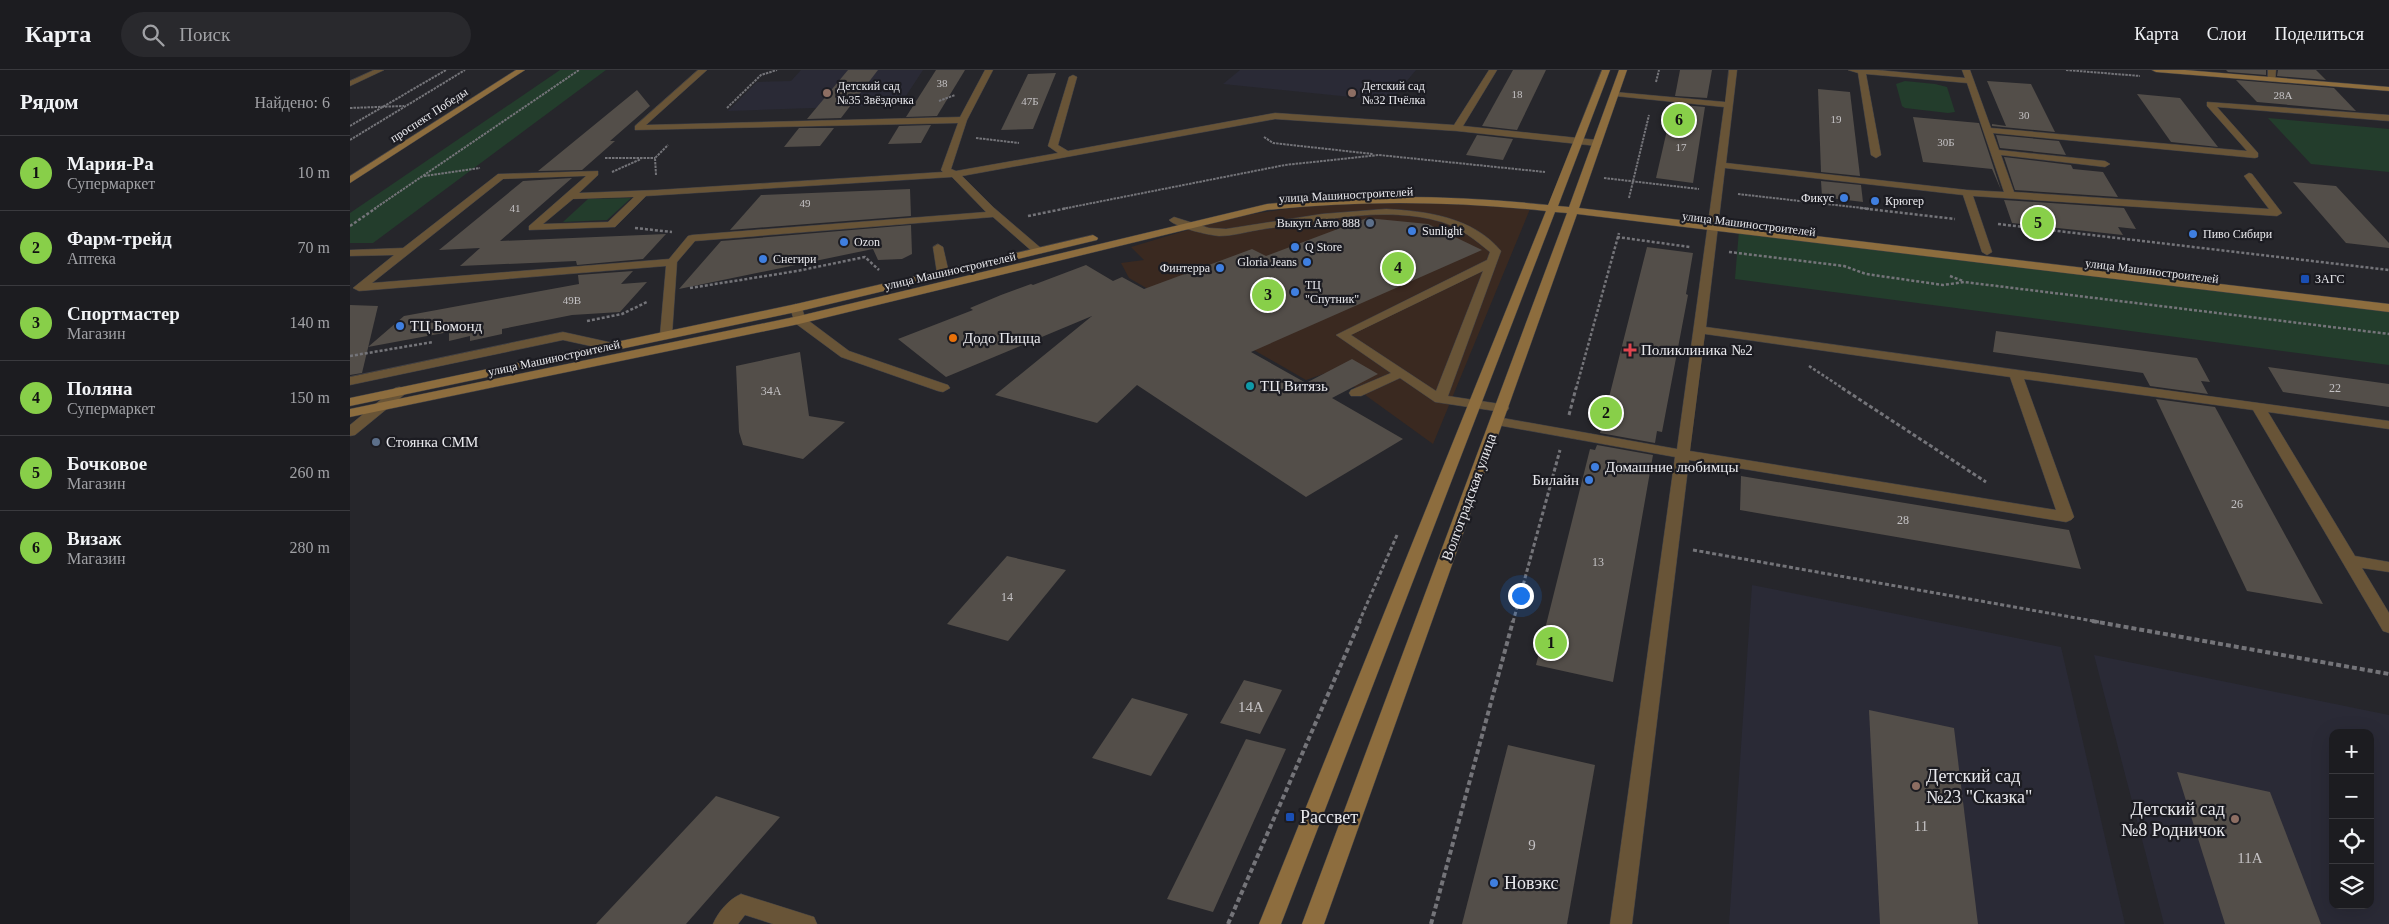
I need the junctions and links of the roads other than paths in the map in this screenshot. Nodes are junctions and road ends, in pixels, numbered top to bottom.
1 (380, 70) edge
2 (504, 70) edge
3 (521, 70) edge
4 (703, 70) edge
5 (989, 70) edge
6 (1493, 70) edge
7 (1606, 70) edge
8 (1623, 70) edge
9 (1733, 70) edge
10 (1852, 70) edge
11 (1966, 70) edge
12 (2156, 70) edge
13 (2272, 70) edge
14 (1862, 71) edge
15 (1074, 78) dead end
16 (2272, 80) junction
17 (1969, 81) junction
18 (350, 84) edge
19 (2389, 90) edge
20 (1615, 94) junction
21 (1729, 105) junction
22 (2389, 118) edge
23 (964, 120) junction
24 (1457, 128) junction
25 (1986, 130) junction
26 (1578, 141) junction
27 (1597, 143) junction
28 (1994, 152) junction
29 (1065, 153) junction
30 (1876, 155) dead end
31 (2105, 164) dead end
32 (1721, 165) junction
33 (350, 169) edge
34 (956, 174) junction
35 (2249, 176) dead end
36 (350, 180) edge
37 (644, 193) junction
38 (1967, 194) junction
39 (2010, 195) junction
40 (570, 196) junction
41 (1553, 203) junction
42 (1574, 205) junction
43 (996, 214) junction
44 (1174, 220) junction
45 (1713, 223) junction
46 (1191, 225) junction
47 (938, 247) dead end
48 (404, 251) junction
49 (1038, 251) junction
50 (1987, 252) junction
51 (350, 253) edge
52 (672, 262) junction
53 (1492, 262) junction
54 (944, 273) junction
55 (354, 291) edge
56 (2389, 298) edge
57 (2389, 308) edge
58 (797, 314) junction
59 (1699, 330) junction
60 (666, 335) junction
61 (609, 346) junction
62 (439, 363) junction
63 (1401, 373) junction
64 (2016, 374) junction
65 (350, 381) edge
66 (436, 383) junction
67 (943, 388) dead end
68 (400, 391) junction
69 (1356, 393) dead end
70 (1440, 398) junction
71 (350, 402) edge
72 (1474, 404) junction
73 (2258, 407) junction
74 (380, 408) junction
75 (350, 413) edge
76 (1500, 415) junction
77 (2389, 425) edge
78 (350, 432) edge
79 (1682, 454) junction
80 (2351, 561) junction
81 (2389, 567) edge
82 (2389, 627) edge
83 (724, 924) edge
84 (806, 924) edge
85 (1270, 924) edge
86 (1313, 924) edge
87 (1621, 924) edge

1 - 18 lane
2 - 33 main road
3 - 36 main road, проспект Победы
4 - 23 lane
5 - 23 lane
6 - 24 lane
7 - 26 main road
8 - 20 main road, Волгоградская улица
9 - 21 lane
10 - 14 lane
11 - 17 lane
12 - 16 main road
13 - 16 lane
14 - 17 lane
14 - 30 lane
15 - 29 lane
16 - 19 main road
17 - 25 lane
20 - 21 lane
20 - 27 main road, Волгоградская улица
21 - 32 lane
22 - 25 lane
23 - 34 lane
24 - 26 lane
24 - 29 lane
25 - 28 lane
26 - 27 lane
26 - 41 main road
27 - 42 main road, Волгоградская улица
28 - 31 lane
28 - 39 lane
29 - 34 lane
32 - 38 lane
32 - 45 lane
34 - 37 lane
34 - 43 lane
35 - 39 lane
37 - 40 lane
37 - 40 lane
38 - 39 lane
38 - 50 lane
40 - 48 lane
41 - 42 main road
41 - 44 main road, улица Машиностроителей
41 - 46 main road
41 - 72 main road
42 - 45 main road
42 - 76 main road, Волгоградская улица
43 - 49 lane
43 - 52 lane
44 - 46 lane
44 - 49 main road, улица Машиностроителей
45 - 50 main road, улица Машиностроителей
45 - 57 main road
45 - 59 lane
46 - 53 lane
46 - 58 main road
47 - 54 lane
48 - 51 lane
48 - 55 lane
49 - 54 main road, улица Машиностроителей
50 - 56 main road, улица Машиностроителей
52 - 55 lane
52 - 60 lane
53 - 63 lane
53 - 70 lane
54 - 58 main road, улица Машиностроителей
58 - 60 main road, улица Машиностроителей
58 - 67 lane
58 - 74 main road
59 - 64 lane
59 - 79 lane
60 - 61 main road, улица Машиностроителей
61 - 62 lane
61 - 66 main road, улица Машиностроителей
62 - 65 lane
62 - 66 lane
63 - 69 lane
63 - 70 lane
64 - 73 lane
64 - 79 lane
66 - 68 main road, улица Машиностроителей
68 - 71 main road, улица Машиностроителей
68 - 74 lane
70 - 72 lane
72 - 76 lane
72 - 85 main road
73 - 77 lane
73 - 80 lane
74 - 75 main road
74 - 78 lane
76 - 79 lane
76 - 86 main road, Волгоградская улица
79 - 87 lane
80 - 81 lane
80 - 82 lane
83 - 84 lane

